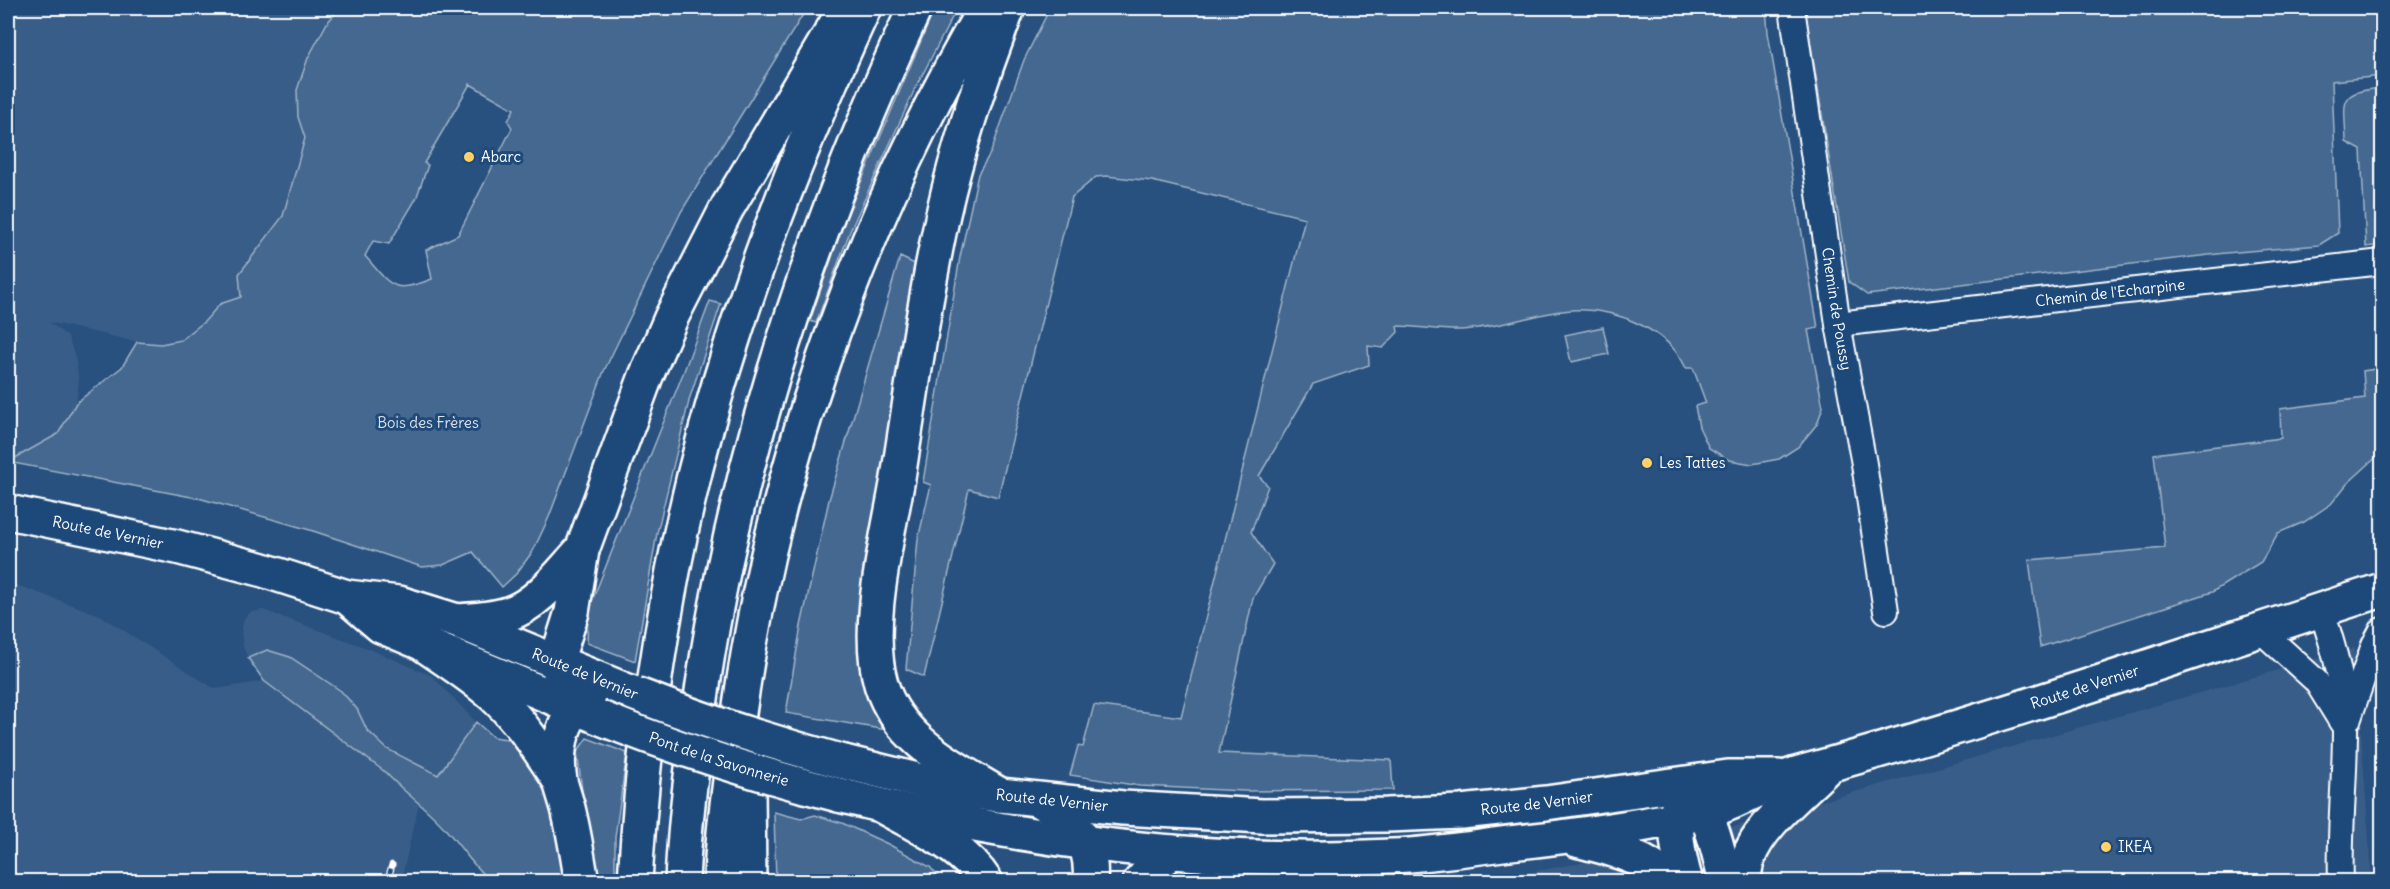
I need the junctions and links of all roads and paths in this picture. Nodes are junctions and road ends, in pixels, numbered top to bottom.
1 (846, 8) edge
2 (864, 8) edge
3 (915, 8) edge
4 (985, 8) edge
5 (1008, 8) edge
6 (1792, 8) edge
7 (2382, 262) edge
8 (1838, 324) junction
9 (8, 512) edge
10 (582, 550) junction
11 (2382, 590) edge
12 (347, 597) junction
13 (2321, 609) junction
14 (1886, 611) dead end
15 (457, 621) junction
16 (2259, 629) junction
17 (2382, 630) edge
18 (751, 633) junction
19 (426, 646) junction
20 (558, 663) junction
21 (634, 694) junction
22 (588, 712) junction
23 (2345, 729) junction
24 (1830, 765) junction
25 (1786, 778) junction
26 (560, 781) junction
27 (1681, 784) junction
28 (839, 795) joint
29 (1000, 795) junction
30 (1038, 800) junction
31 (882, 806) junction
32 (1690, 815) junction
33 (1564, 837) junction
34 (1084, 842) junction
35 (1172, 852) junction
36 (582, 882) edge
37 (635, 882) edge
38 (682, 882) edge
39 (721, 882) edge
40 (749, 882) edge
41 (986, 882) edge
42 (1090, 882) edge
43 (1140, 882) edge
44 (1671, 882) edge
45 (1686, 882) edge
46 (1726, 882) edge
47 (1743, 882) edge
48 (2341, 882) edge

1 - 10 main road
2 - 37 main road
3 - 38 main road
4 - 18 main road
5 - 29 main road
6 - 8 street, Chemin de Poussy
7 - 8 street, Chemin de l'Echarpine
8 - 14 street, Chemin de Poussy
9 - 12 main road, Route de Vernier
10 - 15 main road
10 - 20 main road
11 - 13 main road, Route de Vernier
12 - 15 main road, Route de Vernier
12 - 19 main road, Route de Vernier
13 - 16 main road, Route de Vernier
13 - 23 street
15 - 20 main road, Route de Vernier
16 - 23 street
16 - 24 main road, Route de Vernier
17 - 23 street
18 - 39 main road
18 - 40 main road
19 - 22 main road, Route de Vernier
19 - 26 main road
20 - 21 main road, Route de Vernier
20 - 22 main road
21 - 22 main road
21 - 29 main road, Route de Vernier, bridge
22 - 26 main road
22 - 28 main road, Pont de la Savonnerie, bridge
23 - 48 street
24 - 25 main road, Route de Vernier
24 - 47 main road
25 - 27 main road, Route de Vernier
25 - 32 main road, Route de Vernier
26 - 36 main road
27 - 30 main road, Route de Vernier
27 - 32 main road
28 - 31 main road, Route de Vernier
29 - 30 main road, Route de Vernier
30 - 34 main road
31 - 34 main road, Route de Vernier
31 - 41 main road
32 - 33 main road, Route de Vernier
32 - 45 main road
32 - 46 main road
33 - 35 main road, Route de Vernier
33 - 44 main road
34 - 35 main road, Route de Vernier
34 - 42 main road
35 - 43 main road

